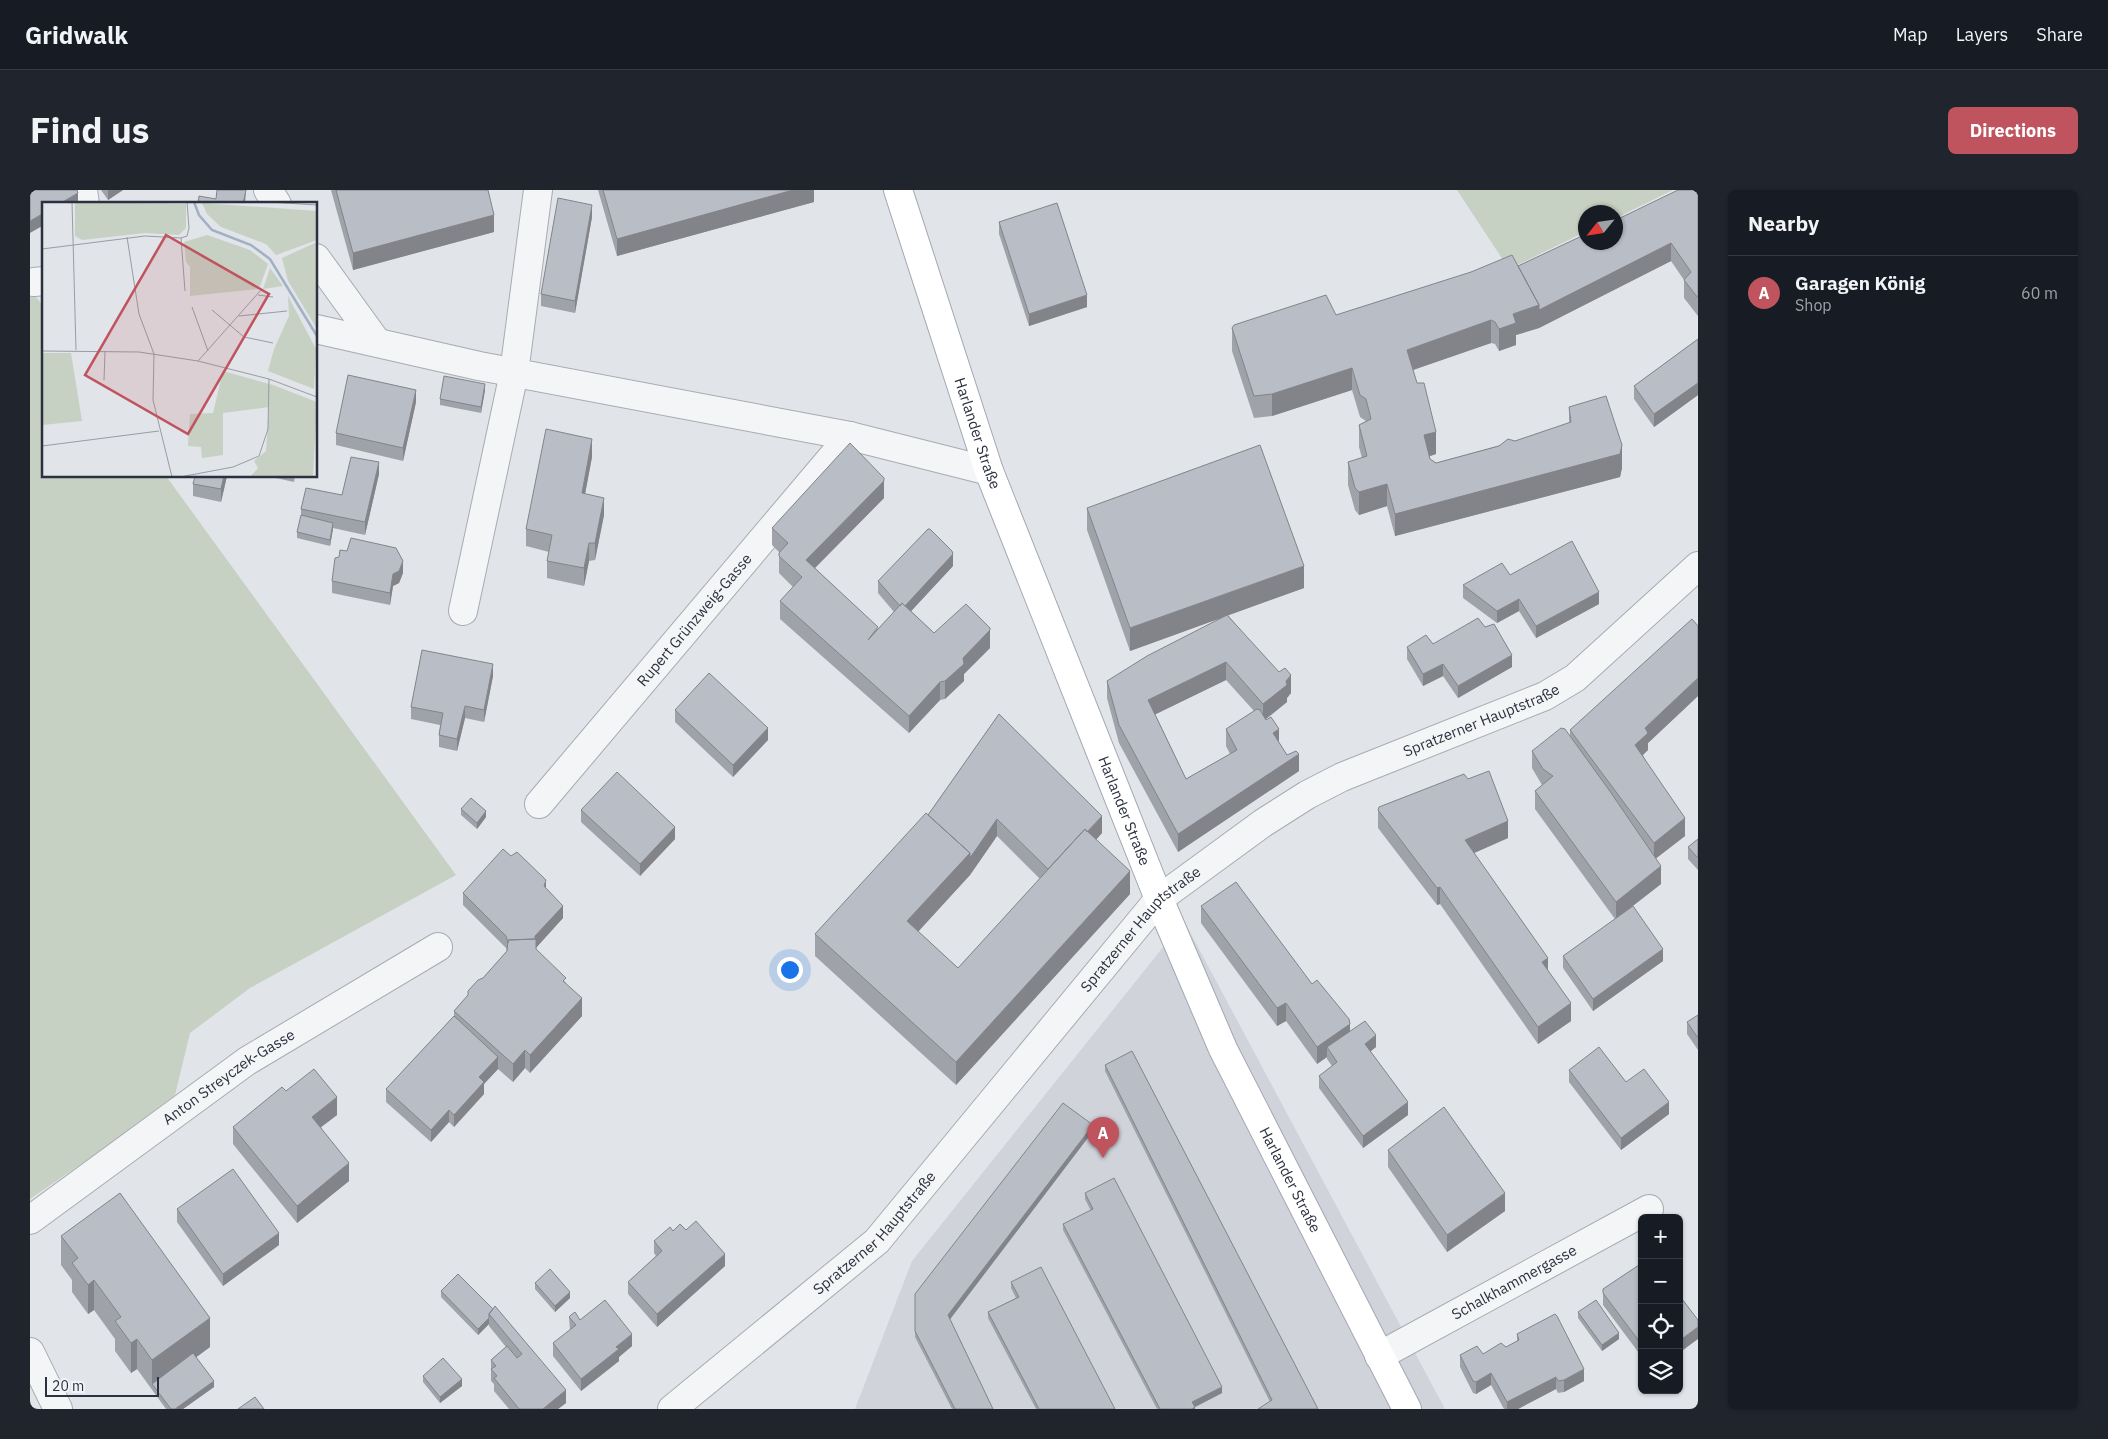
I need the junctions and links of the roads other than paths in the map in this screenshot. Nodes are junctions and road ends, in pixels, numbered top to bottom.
1 (268, 190) edge
2 (538, 190) edge
3 (898, 190) edge
4 (276, 202) edge
5 (318, 261) edge
6 (318, 329) edge
7 (376, 341) junction
8 (514, 373) junction
9 (850, 436) junction
10 (990, 471) junction
11 (1698, 566) edge
12 (463, 610) dead end
13 (540, 804) dead end
14 (1159, 899) junction
15 (438, 947) dead end
16 (1649, 1210) dead end
17 (30, 1220) edge
18 (30, 1352) edge
19 (1379, 1356) junction
20 (58, 1409) edge
21 (672, 1409) edge
22 (1407, 1409) edge

1 - 4 street
2 - 8 street
3 - 10 main road, Harlander Straße
5 - 7 street
6 - 7 street
7 - 8 street
8 - 9 street
8 - 12 street
9 - 10 street
9 - 13 street, Rupert Grünzweig-Gasse
10 - 14 main road, Harlander Straße
11 - 14 street, Spratzerner Hauptstraße
14 - 19 main road, Harlander Straße
14 - 21 street, Spratzerner Hauptstraße
15 - 17 street, Anton Streyczek-Gasse
16 - 19 street, Schalkhammergasse
18 - 20 street
19 - 22 main road, Harlander Straße

